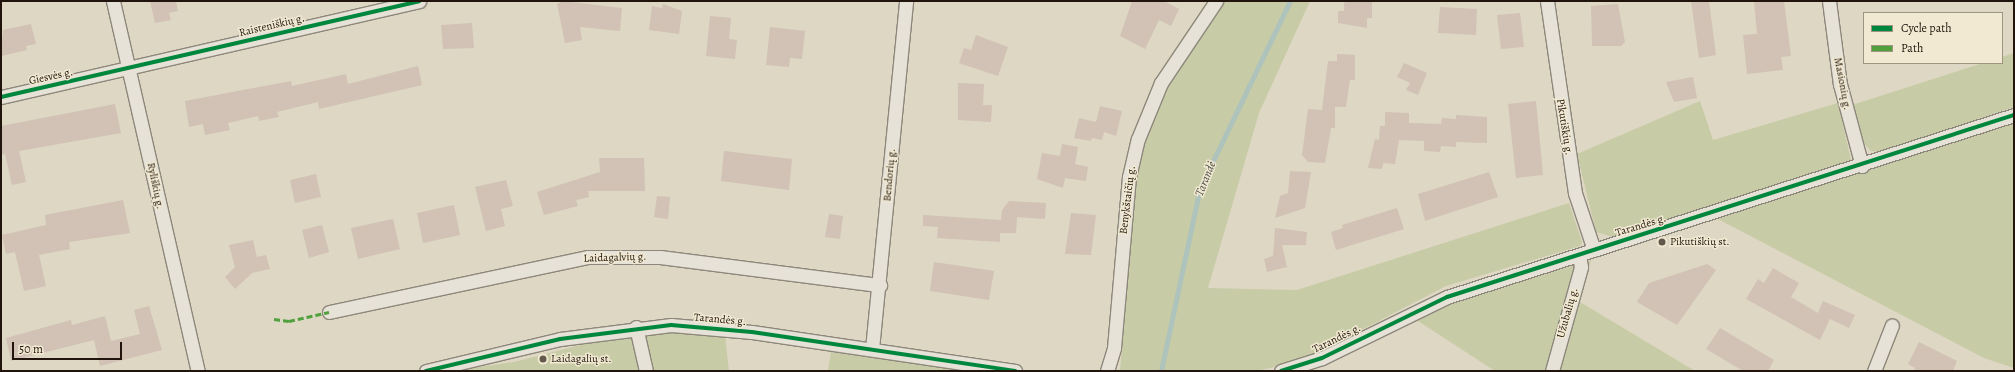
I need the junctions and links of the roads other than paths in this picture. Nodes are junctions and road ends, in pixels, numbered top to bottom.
1 (113, 1) edge
2 (419, 1) edge
3 (906, 1) edge
4 (1216, 1) edge
5 (1547, 1) edge
6 (1829, 1) edge
7 (129, 69) junction
8 (1, 97) edge
9 (2014, 115) edge
10 (1862, 166) junction
11 (1594, 250) junction
12 (1579, 255) junction
13 (880, 285) junction
14 (329, 312) dead end
15 (1892, 325) dead end
16 (636, 327) junction
17 (872, 349) junction
18 (198, 371) edge
19 (426, 371) edge
20 (646, 371) edge
21 (1015, 371) edge
22 (1107, 371) edge
23 (1281, 371) edge
24 (1552, 371) edge
25 (1874, 371) edge

1 - 7 street, Ryliškių g.
2 - 7 street, Raisteniškių g.
3 - 13 street, Bendorių g.
4 - 22 street, Benykštaičių g.
5 - 11 street, Pikutiškių g.
6 - 10 street, Masionių g.
7 - 8 street, Giesvės g.
7 - 18 street, Ryliškių g.
9 - 10 street, Tarandės g.
10 - 11 street, Tarandės g.
11 - 12 street, Tarandės g.
12 - 23 street, Tarandės g.
12 - 24 street, Užubalių g.
13 - 14 street, Laidagalvių g.
13 - 17 street, Bendorių g.
15 - 25 street
16 - 17 street, Tarandės g.
16 - 19 street, Tarandės g.
16 - 20 street
17 - 21 street, Tarandės g.

